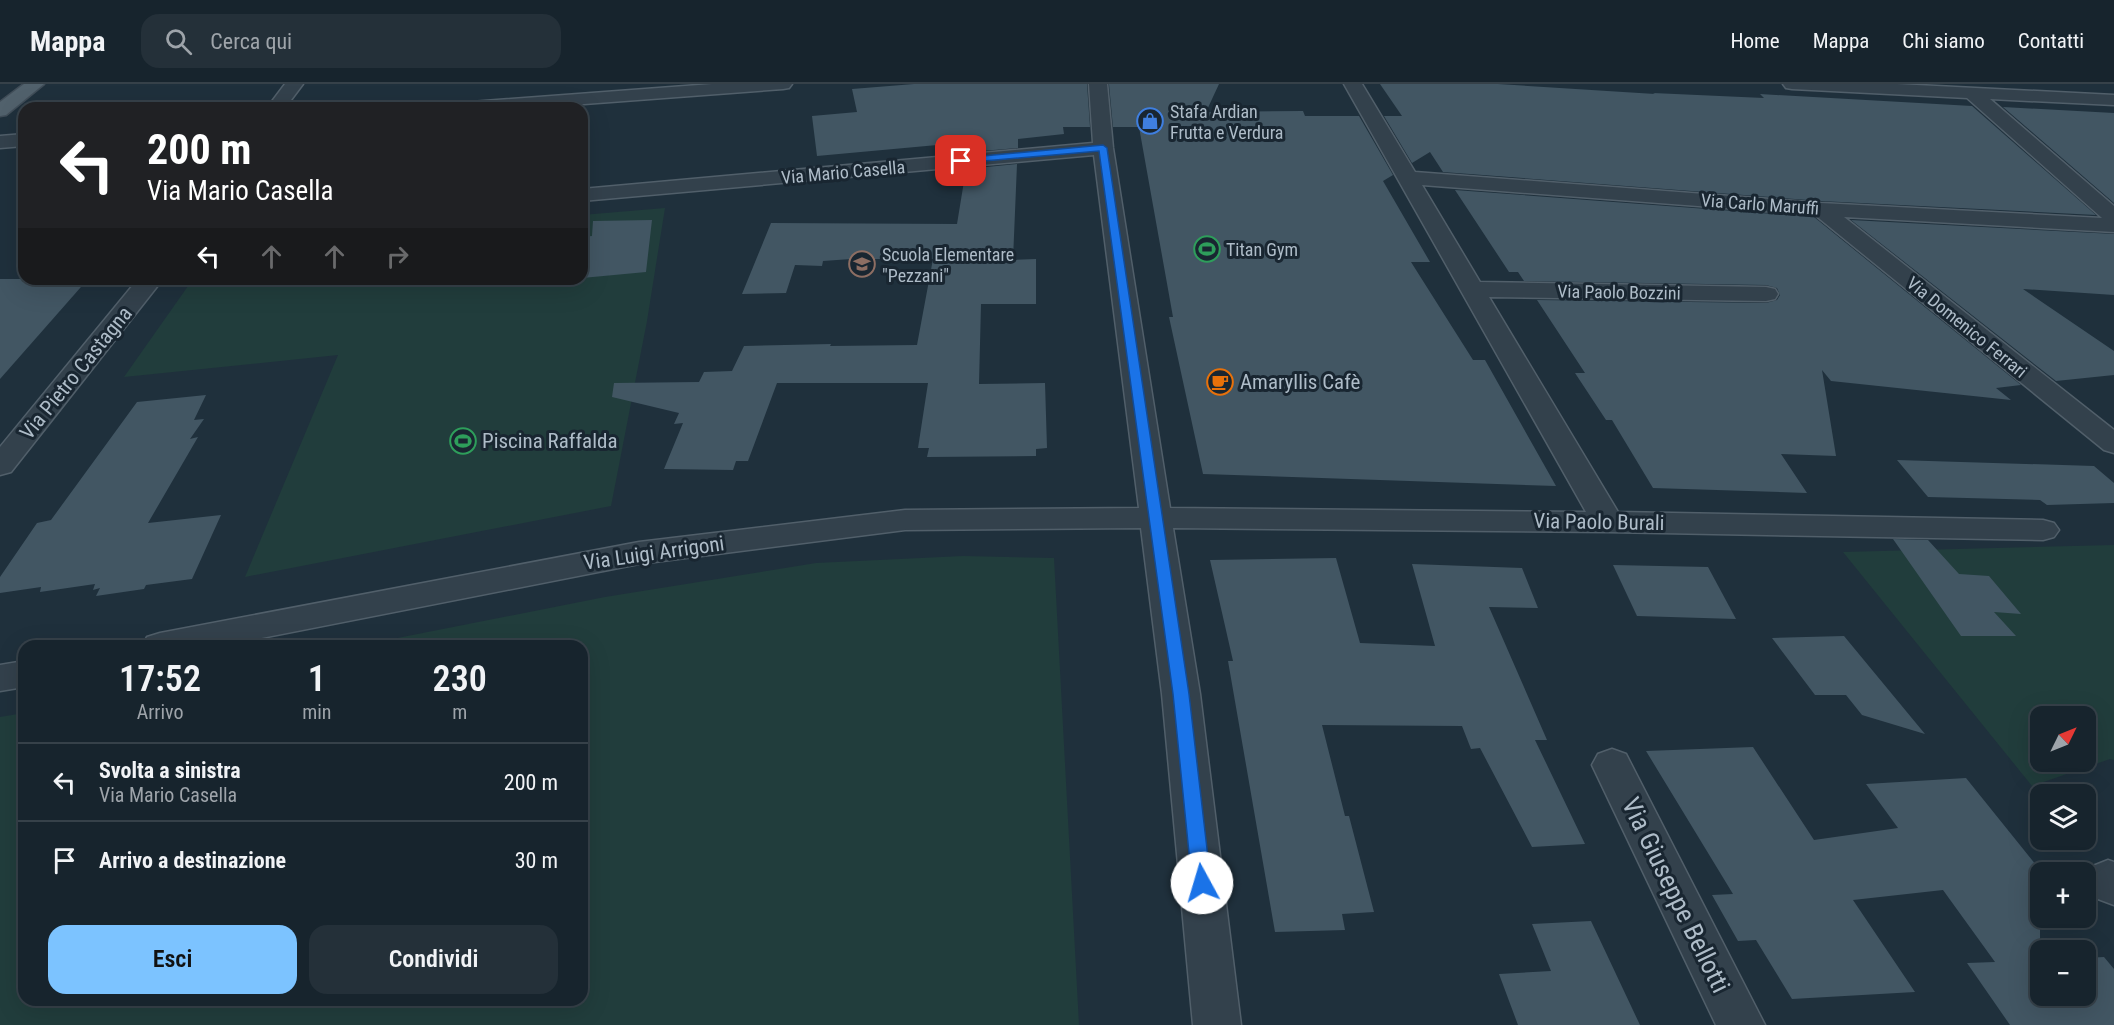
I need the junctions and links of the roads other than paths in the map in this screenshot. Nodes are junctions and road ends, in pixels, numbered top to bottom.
1 (7, 84) edge
2 (35, 84) edge
3 (294, 84) edge
4 (783, 84) edge
5 (1098, 84) edge
6 (1353, 84) edge
7 (1792, 84) edge
8 (0, 89) edge
9 (1973, 94) junction
10 (2114, 100) edge
11 (280, 102) edge
12 (539, 102) edge
13 (0, 111) edge
14 (18, 140) edge
15 (0, 142) edge
16 (1103, 148) junction
17 (1407, 178) junction
18 (588, 194) edge
19 (1821, 209) junction
20 (2114, 217) edge
21 (2114, 225) edge
22 (146, 285) edge
23 (1472, 289) junction
24 (1766, 294) dead end
25 (2114, 444) edge
26 (0, 466) edge
27 (1155, 518) junction
28 (1608, 522) junction
29 (2043, 530) dead end
30 (191, 640) edge
31 (18, 675) edge
32 (0, 678) edge
33 (1612, 765) dead end
34 (1217, 1025) edge
35 (1741, 1025) edge

1 - 8 main road
2 - 13 main road
3 - 11 street
4 - 12 street
5 - 16 street
6 - 17 street
7 - 9 street
9 - 10 street
9 - 20 street
14 - 15 street
16 - 18 street, Via Mario Casella
16 - 27 street
17 - 19 street, Via Carlo Maruffi
17 - 23 street
19 - 21 street, Via Carlo Maruffi
19 - 25 street, Via Domenico Ferrari
22 - 26 street, Via Pietro Castagna
23 - 24 street, Via Paolo Bozzini
23 - 28 street
27 - 28 street, Via Paolo Burali
27 - 30 street, Via Luigi Arrigoni
27 - 34 street
28 - 29 street, Via Paolo Burali
31 - 32 street
33 - 35 street, Via Giuseppe Bellotti

